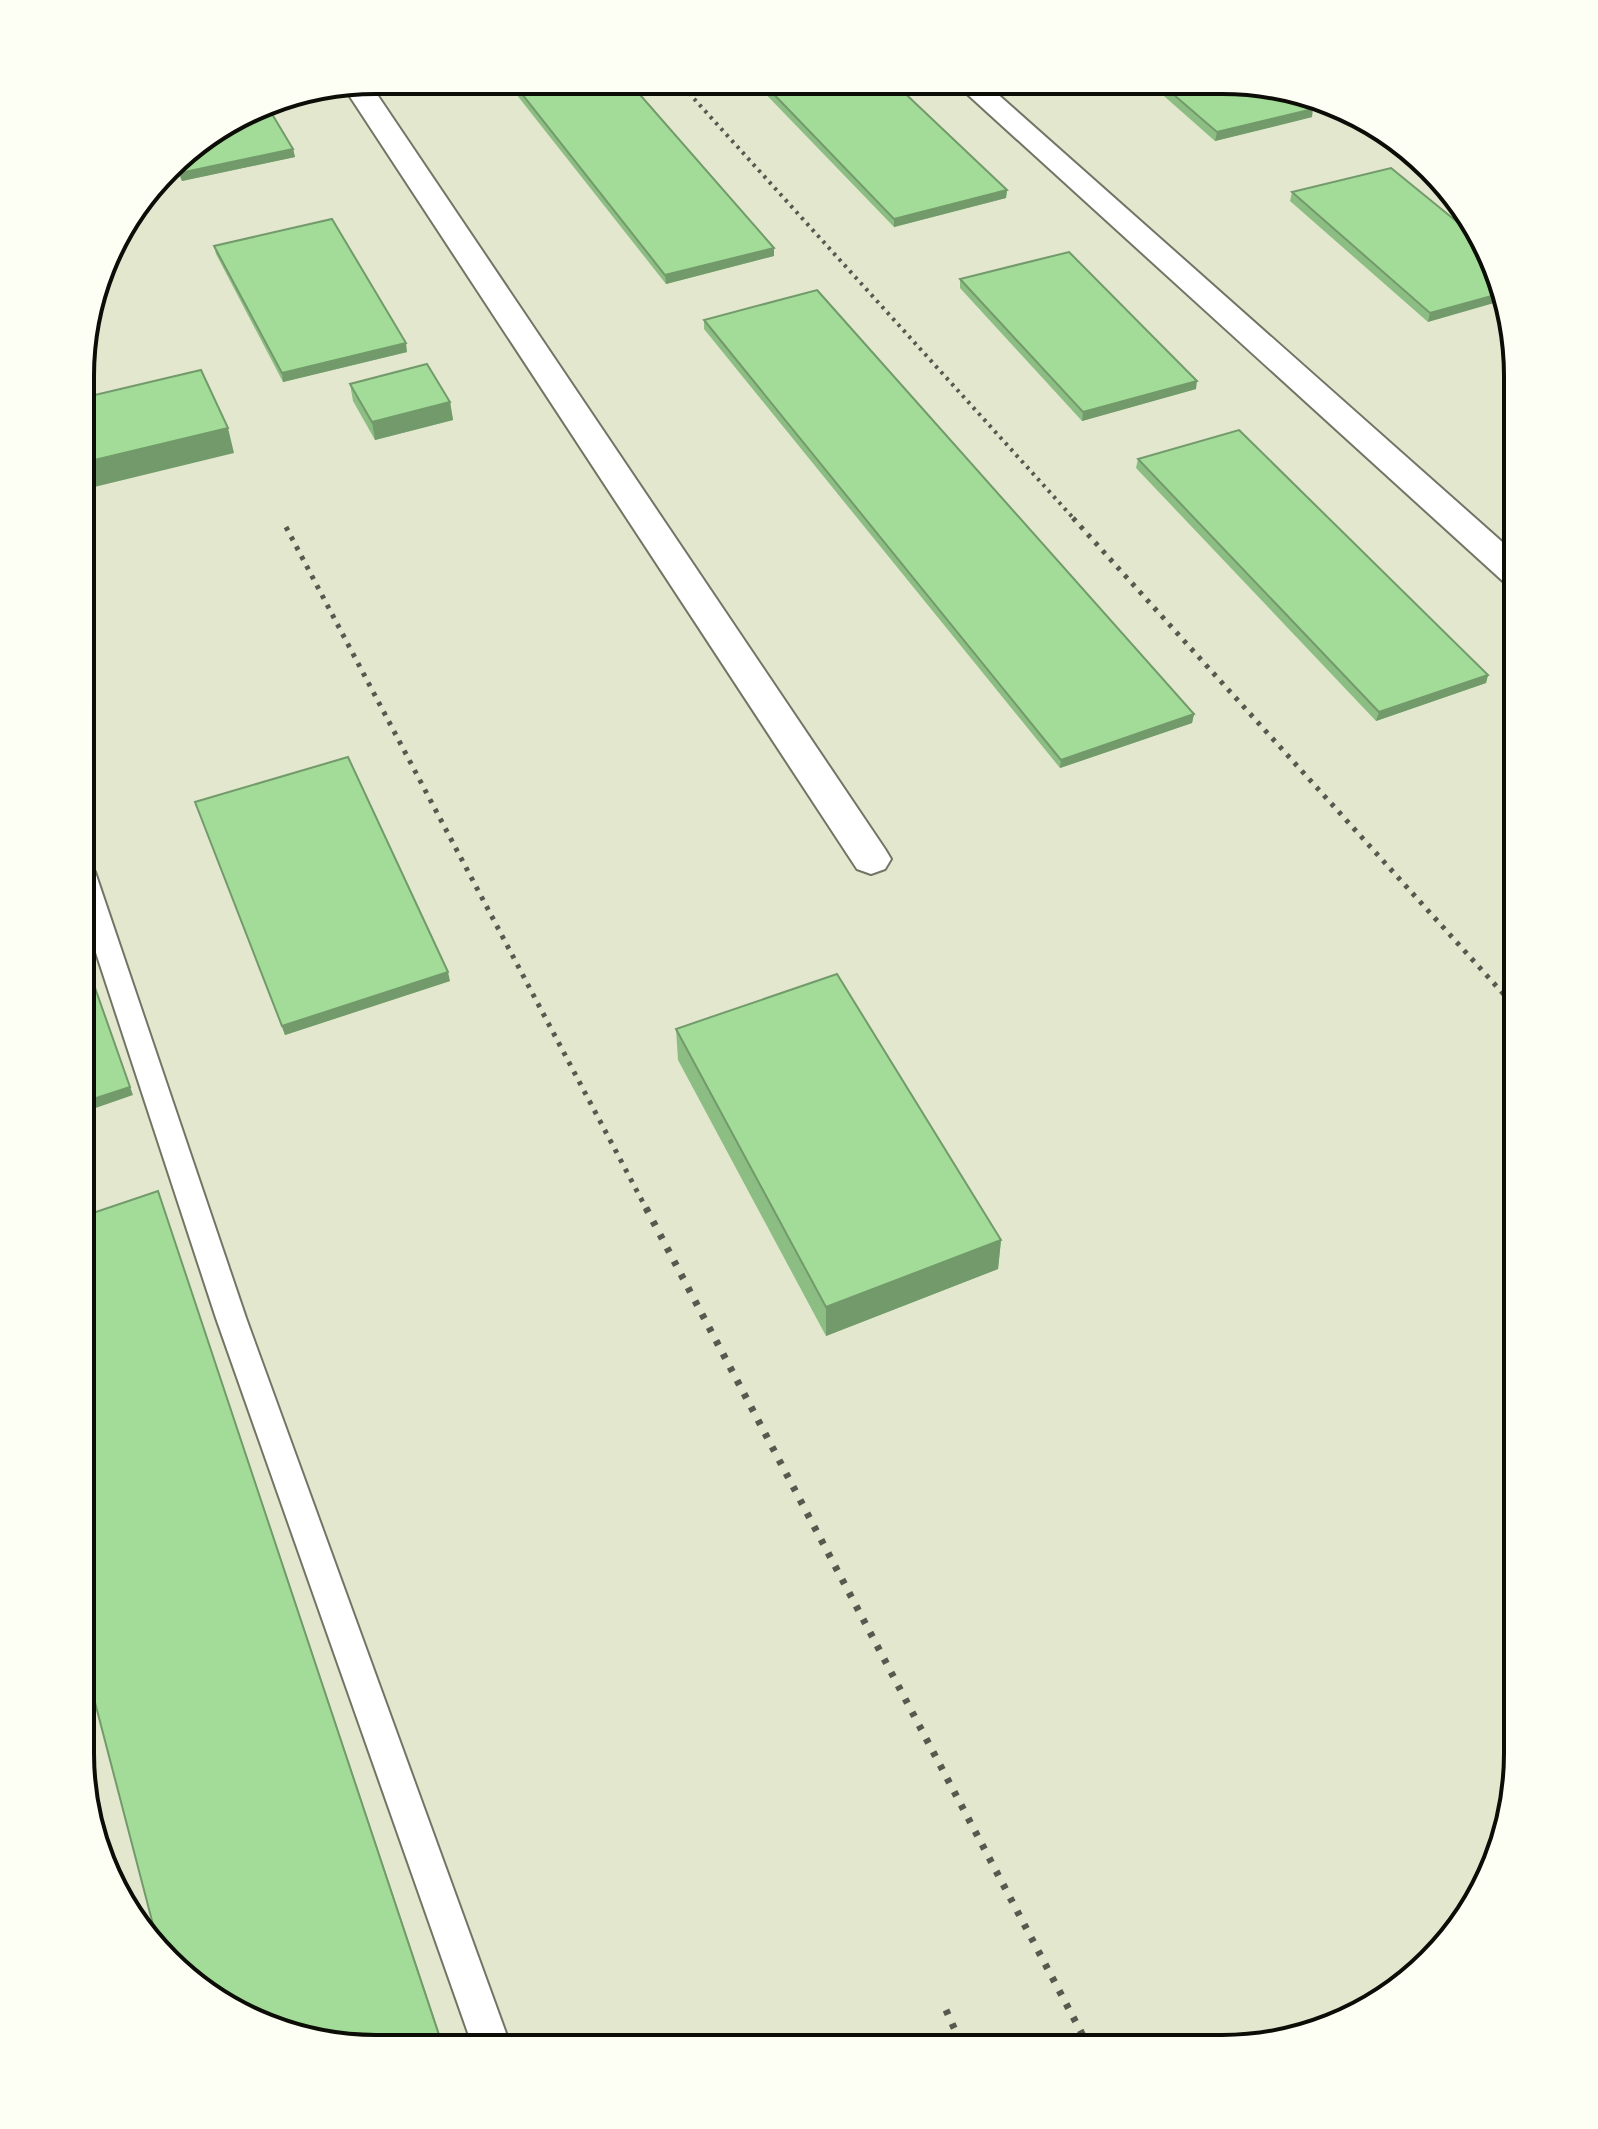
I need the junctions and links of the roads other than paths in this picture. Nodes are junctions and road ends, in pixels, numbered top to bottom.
1 (982, 94) edge
2 (363, 95) edge
3 (1504, 562) edge
4 (871, 859) dead end
5 (94, 908) edge
6 (488, 2035) edge

1 - 3 street
2 - 4 street
5 - 6 lane

